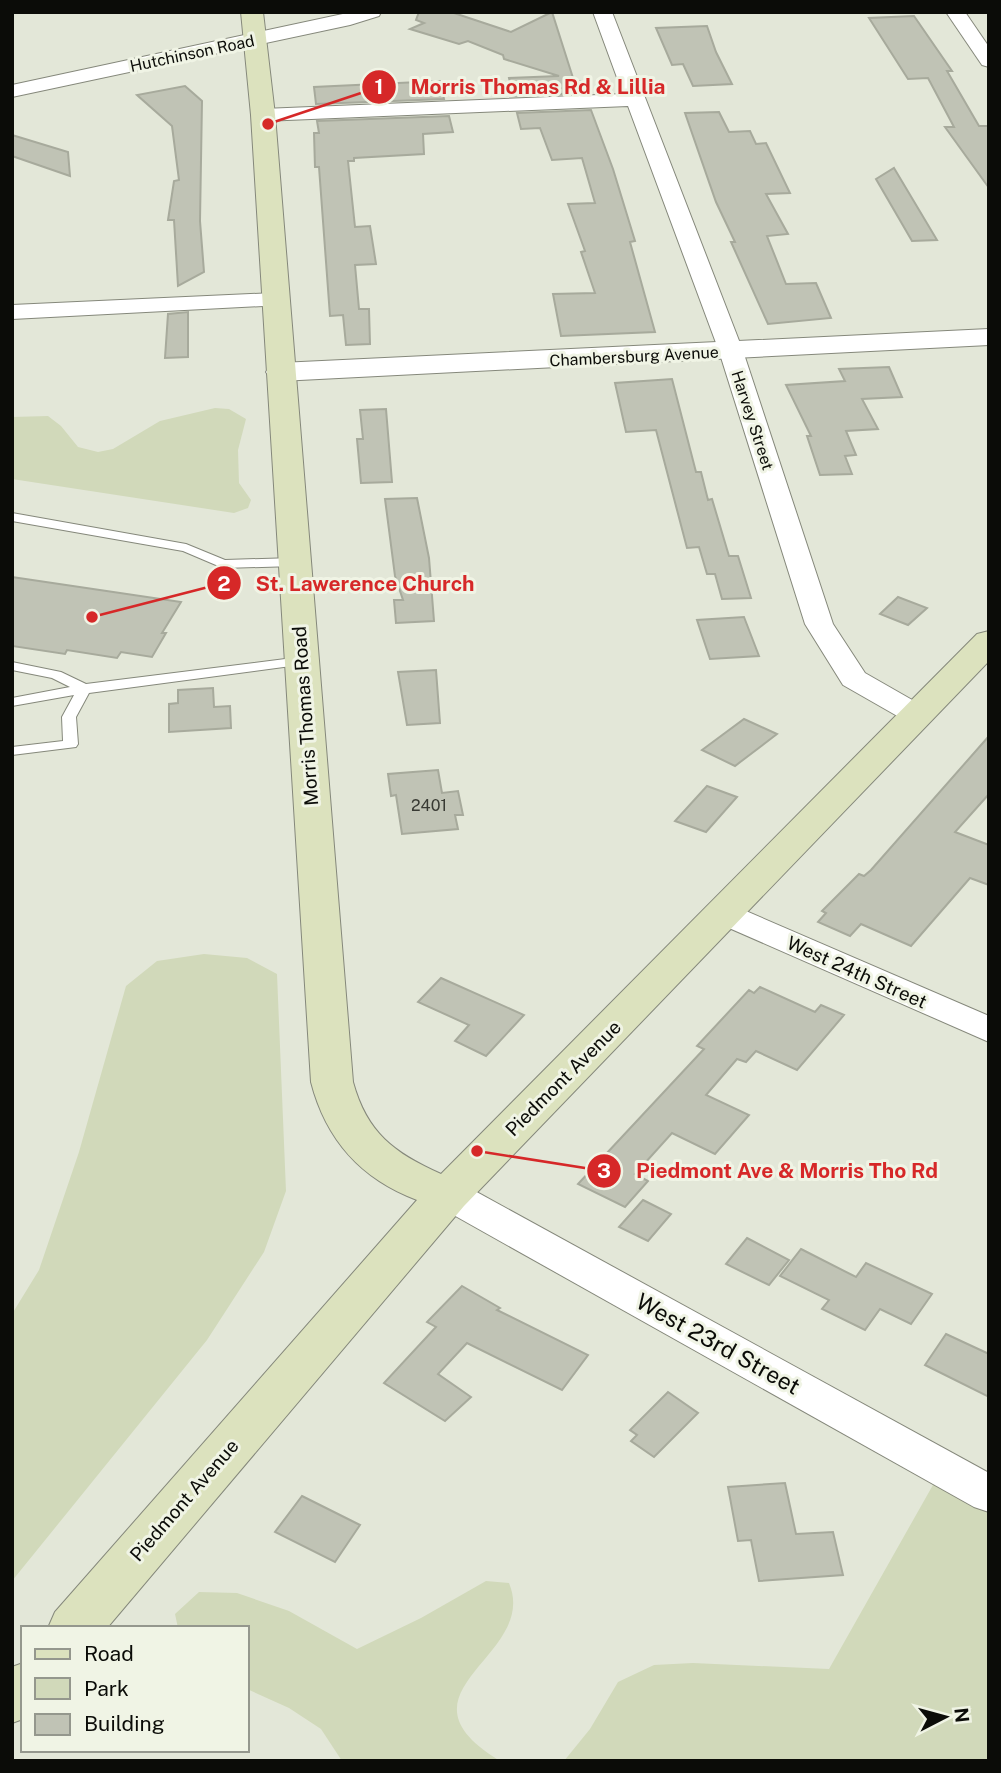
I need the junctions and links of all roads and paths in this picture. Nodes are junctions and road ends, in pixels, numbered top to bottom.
1 (253, 12) edge
2 (372, 12) edge
3 (601, 12) edge
4 (955, 12) edge
5 (254, 39) junction
6 (989, 61) edge
7 (12, 91) edge
8 (634, 100) junction
9 (263, 115) junction
10 (274, 300) junction
11 (12, 312) edge
12 (989, 337) edge
13 (731, 351) junction
14 (280, 372) junction
15 (12, 517) edge
16 (294, 562) junction
17 (989, 641) edge
18 (301, 661) junction
19 (12, 666) edge
20 (84, 689) junction
21 (12, 702) edge
22 (917, 715) junction
23 (12, 751) edge
24 (725, 913) junction
25 (989, 1030) edge
26 (448, 1194) junction
27 (989, 1494) edge
28 (76, 1626) edge

1 - 5 main road, Morris Thomas Road
2 - 5 street, Hutchinson Road
3 - 8 street, Harvey Street
4 - 6 street
5 - 7 street, Hutchinson Road
5 - 9 main road, Morris Thomas Road
8 - 9 street
8 - 13 street, Harvey Street
9 - 10 main road, Morris Thomas Road
10 - 11 street
10 - 14 main road, Morris Thomas Road
12 - 13 street, Chambersburg Avenue
13 - 14 street, Chambersburg Avenue
13 - 22 street, Harvey Street
14 - 16 main road, Morris Thomas Road
15 - 16 lane
16 - 18 main road, Morris Thomas Road
17 - 22 main road, Piedmont Avenue
18 - 20 lane
18 - 26 main road, Morris Thomas Road
19 - 20 lane
20 - 21 lane
20 - 23 lane
22 - 24 main road, Piedmont Avenue
24 - 25 street, West 24th Street
24 - 26 main road, Piedmont Avenue
26 - 27 street, West 23rd Street
26 - 28 main road, Piedmont Avenue

